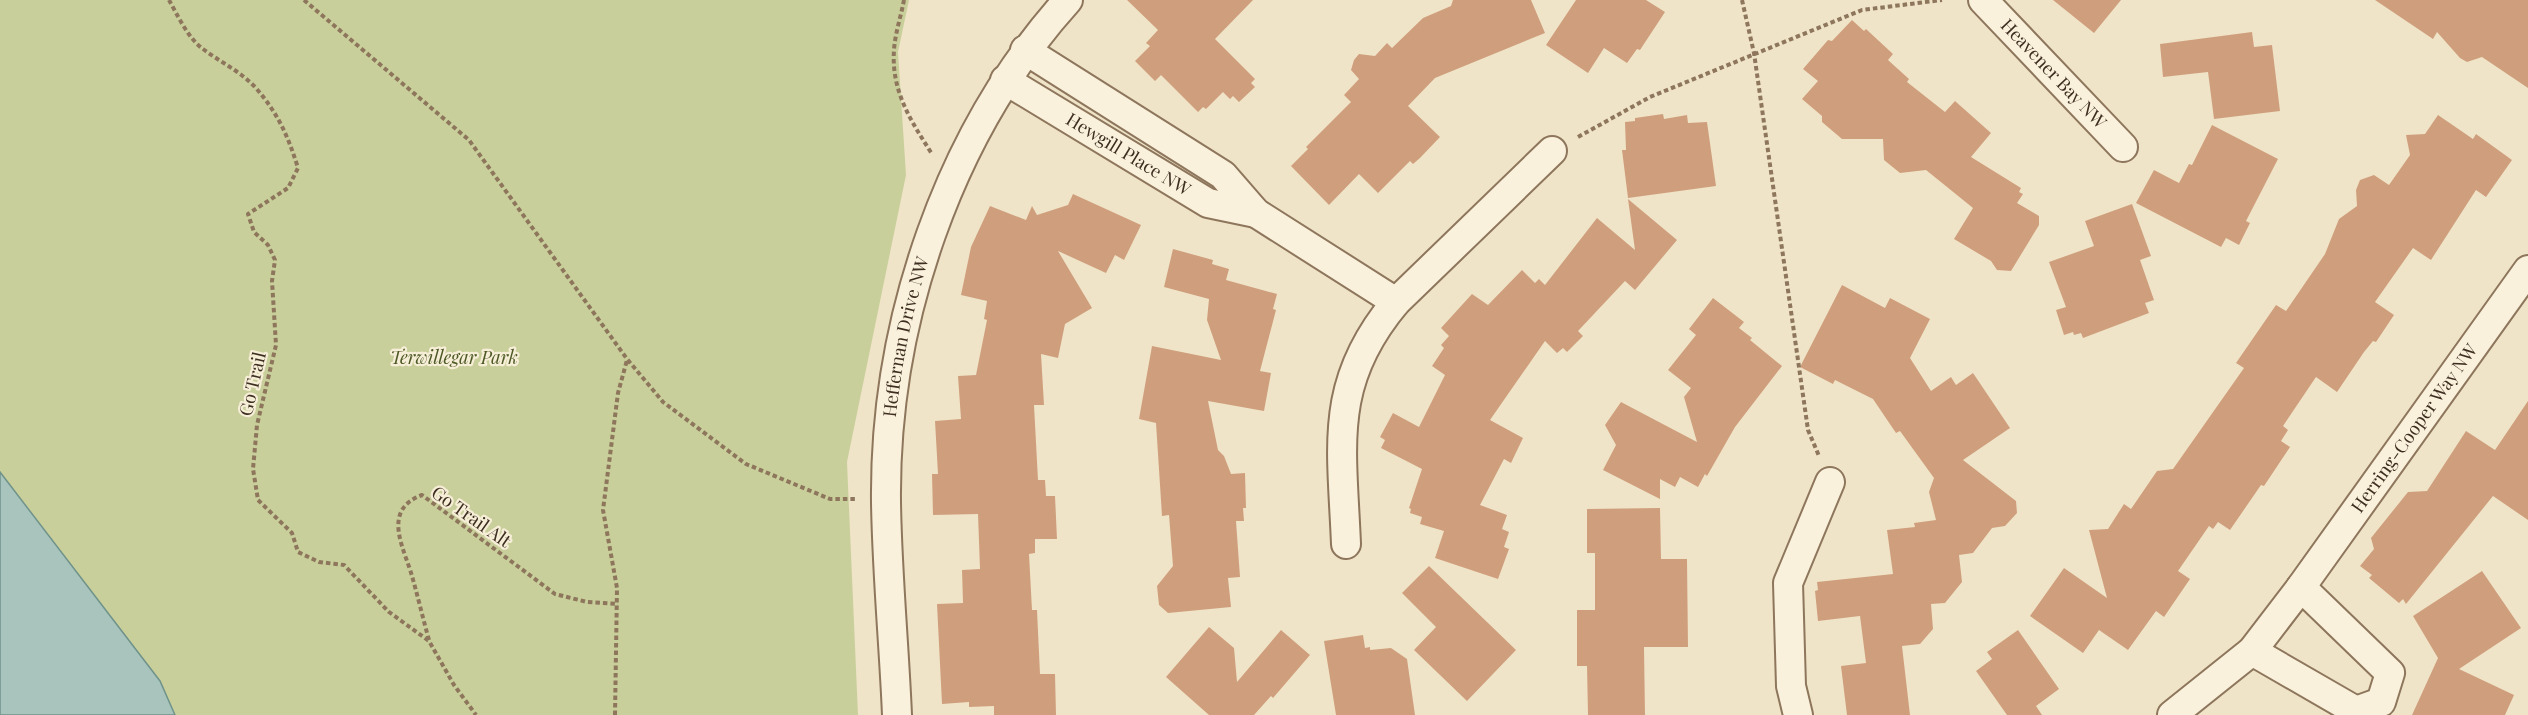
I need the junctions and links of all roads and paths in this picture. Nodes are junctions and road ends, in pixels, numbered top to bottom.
1 (169, 0) edge
2 (304, 0) edge
3 (904, 0) edge
4 (1068, 0) edge
5 (1742, 0) edge
6 (1942, 0) edge
7 (1983, 0) edge
8 (1025, 51) junction
9 (1754, 52) junction
10 (1005, 80) junction
11 (2123, 147) dead end
12 (1552, 151) joint
13 (951, 183) junction
14 (1256, 213) junction
15 (2528, 270) edge
16 (1396, 302) junction
17 (627, 359) junction
18 (1830, 482) joint
19 (886, 500) junction
20 (1346, 544) dead end
21 (2301, 587) junction
22 (618, 604) junction
23 (429, 641) junction
24 (2252, 651) junction
25 (476, 715) edge
26 (615, 715) edge
27 (897, 715) edge
28 (1798, 715) edge
29 (2172, 715) edge

1 - 23 path, Go Trail
2 - 17 path
3 - 13 path
4 - 8 street, Heffernan Drive NW
5 - 9 path
6 - 9 path
7 - 11 street, Heavener Bay NW
8 - 10 street, Heffernan Drive NW
8 - 14 street, Hewgill Place NW
9 - 12 path
9 - 18 path
10 - 13 street, Heffernan Drive NW
10 - 14 street, Hewgill Place NW
12 - 16 street
13 - 19 street, Heffernan Drive NW
14 - 16 street, Hewgill Place NW
15 - 21 street, Herring-Cooper Way NW
16 - 20 street
17 - 19 path
17 - 22 path
18 - 28 street
19 - 27 street, Heffernan Drive NW
21 - 24 street, Herring-Cooper Way NW
21 - 24 street
22 - 23 path, Go Trail Alt
22 - 26 path
23 - 25 path, Go Trail
24 - 29 street, Herring-Cooper Way NW

